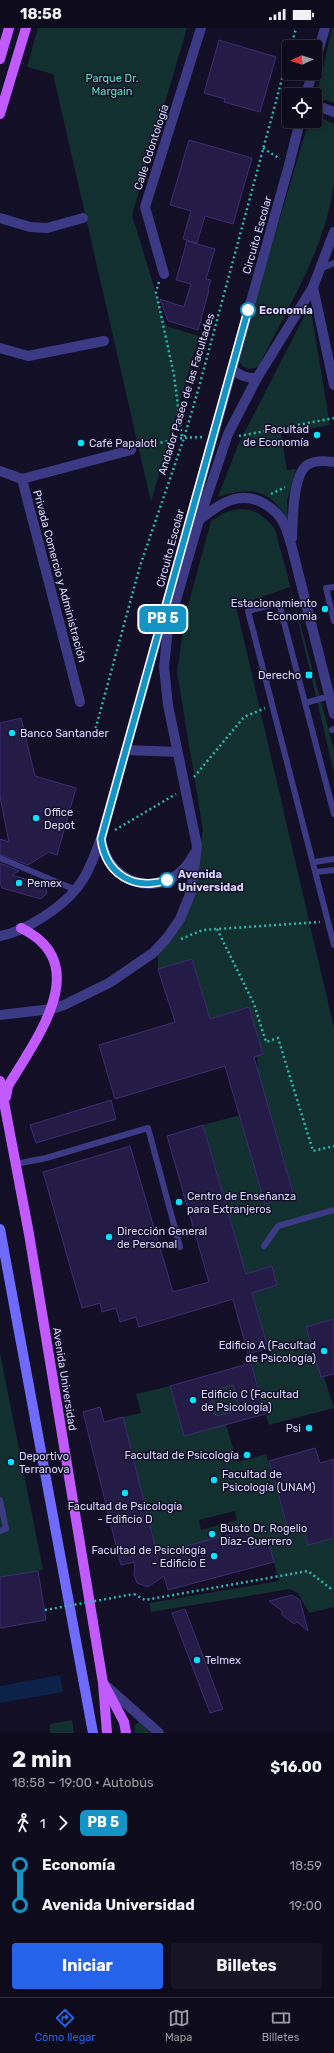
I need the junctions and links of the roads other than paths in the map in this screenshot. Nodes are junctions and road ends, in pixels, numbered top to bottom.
1 (9, 28) edge
2 (26, 28) edge
3 (202, 28) edge
4 (325, 28) edge
5 (321, 40) edge
6 (0, 59) edge
7 (322, 108) edge
8 (334, 112) edge
9 (0, 114) edge
10 (298, 128) edge
11 (0, 218) edge
12 (83, 218) dead end
13 (334, 232) edge
14 (334, 263) edge
15 (320, 269) junction
16 (163, 272) road end
17 (313, 286) junction
18 (104, 341) dead end
19 (0, 348) edge
20 (232, 369) junction
21 (257, 378) junction
22 (334, 385) edge
23 (130, 450) road end
24 (334, 462) edge
25 (0, 471) edge
26 (22, 479) junction
27 (199, 520) junction
28 (292, 544) junction
29 (334, 587) edge
30 (334, 621) edge
31 (323, 698) dead end
32 (80, 702) dead end
33 (305, 703) junction
34 (334, 714) edge
35 (126, 750) junction
36 (178, 752) junction
37 (334, 814) edge
38 (101, 839) junction
39 (197, 846) junction
40 (0, 858) edge
41 (334, 859) edge
42 (314, 862) junction
43 (334, 870) edge
44 (316, 872) junction
45 (76, 890) junction
46 (21, 928) junction
47 (0, 936) edge
48 (334, 945) edge
49 (52, 1009) junction
50 (0, 1015) edge
51 (0, 1080) edge
52 (5, 1105) junction
53 (16, 1164) junction
54 (334, 1210) edge
55 (0, 1229) edge
56 (264, 1246) dead end
57 (180, 1247) dead end
58 (0, 1500) edge
59 (0, 1530) edge
60 (103, 1683) junction
61 (93, 1733) edge
62 (107, 1733) edge
63 (126, 1733) edge
64 (159, 1733) edge

1 - 6 main road
2 - 9 main road
3 - 16 street, Calle Odontología
4 - 5 street
7 - 8 street
10 - 20 street, Circuito Escolar
11 - 12 street
13 - 15 street, Circuito Escolar
14 - 15 lane
15 - 17 street, Circuito Escolar
17 - 21 street, Circuito Escolar
17 - 22 street
18 - 19 street
20 - 21 street
20 - 35 street, Circuito Escolar
21 - 27 street, Circuito Escolar
23 - 26 street
24 - 28 street
25 - 26 street, Privada Comercio y Administración
26 - 32 street, Privada Comercio y Administración
27 - 28 street, Circuito Escolar
27 - 36 street, Circuito Escolar
28 - 34 street, Circuito Escolar
29 - 30 lane
31 - 33 lane
33 - 37 lane
33 - 42 lane
35 - 36 street
35 - 38 street, Circuito Escolar
36 - 39 street, Circuito Escolar
38 - 39 street
38 - 45 street, Circuito Escolar
39 - 49 street, Circuito Escolar
40 - 45 lane
41 - 42 lane
42 - 44 lane
43 - 44 lane
44 - 48 lane
45 - 46 street, Circuito Escolar
46 - 47 street, Circuito Escolar
46 - 49 main road
49 - 50 street, Circuito Escolar
49 - 52 main road
51 - 52 main road, Avenida Universidad
52 - 53 main road, Avenida Universidad
53 - 57 lane
53 - 60 main road, Avenida Universidad
54 - 56 lane
55 - 61 main road
58 - 59 lane
60 - 62 main road, Avenida Universidad
60 - 63 main road, Avenida Universidad
60 - 64 street

